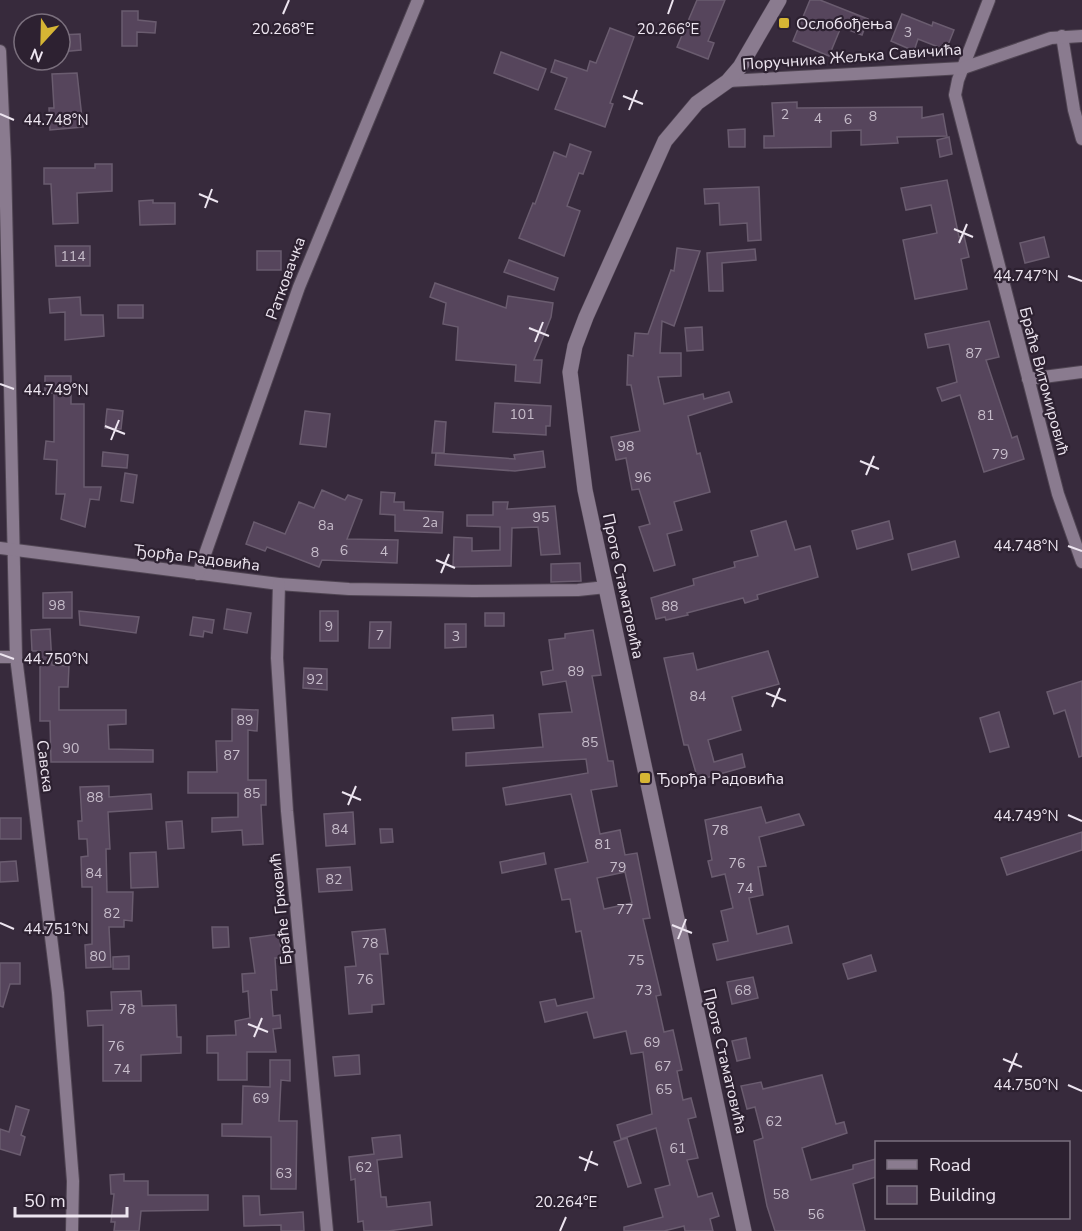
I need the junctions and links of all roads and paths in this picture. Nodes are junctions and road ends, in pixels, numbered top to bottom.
1 (418, 0) edge
2 (779, 0) edge
3 (989, 0) edge
4 (1062, 36) junction
5 (1082, 36) edge
6 (0, 51) edge
7 (963, 68) junction
8 (728, 81) junction
9 (1082, 139) edge
10 (1082, 372) edge
11 (1028, 379) junction
12 (6, 549) edge
13 (1082, 562) edge
14 (198, 574) junction
15 (279, 584) junction
16 (606, 587) junction
17 (0, 657) edge
18 (16, 657) junction
19 (72, 1231) edge
20 (327, 1231) edge
21 (744, 1231) edge

1 - 14 street, Ратковачка
2 - 8 street, Проте Стаматовића
3 - 7 street, Браће Витомировић
4 - 5 street, Поручника Жељка Савичића
4 - 7 street, Поручника Жељка Савичића
4 - 9 street
6 - 12 street, Савска
7 - 8 street, Поручника Жељка Савичића
7 - 11 street, Браће Витомировић
8 - 16 street, Проте Стаматовића
10 - 11 street
11 - 13 street, Браће Витомировић
12 - 14 street, Ђорђа Радовића
12 - 18 street, Савска
14 - 15 street, Ђорђа Радовића
15 - 16 street, Ђорђа Радовића
15 - 20 street, Браће Грковић
16 - 21 street, Проте Стаматовића
17 - 18 street
18 - 19 street, Савска

